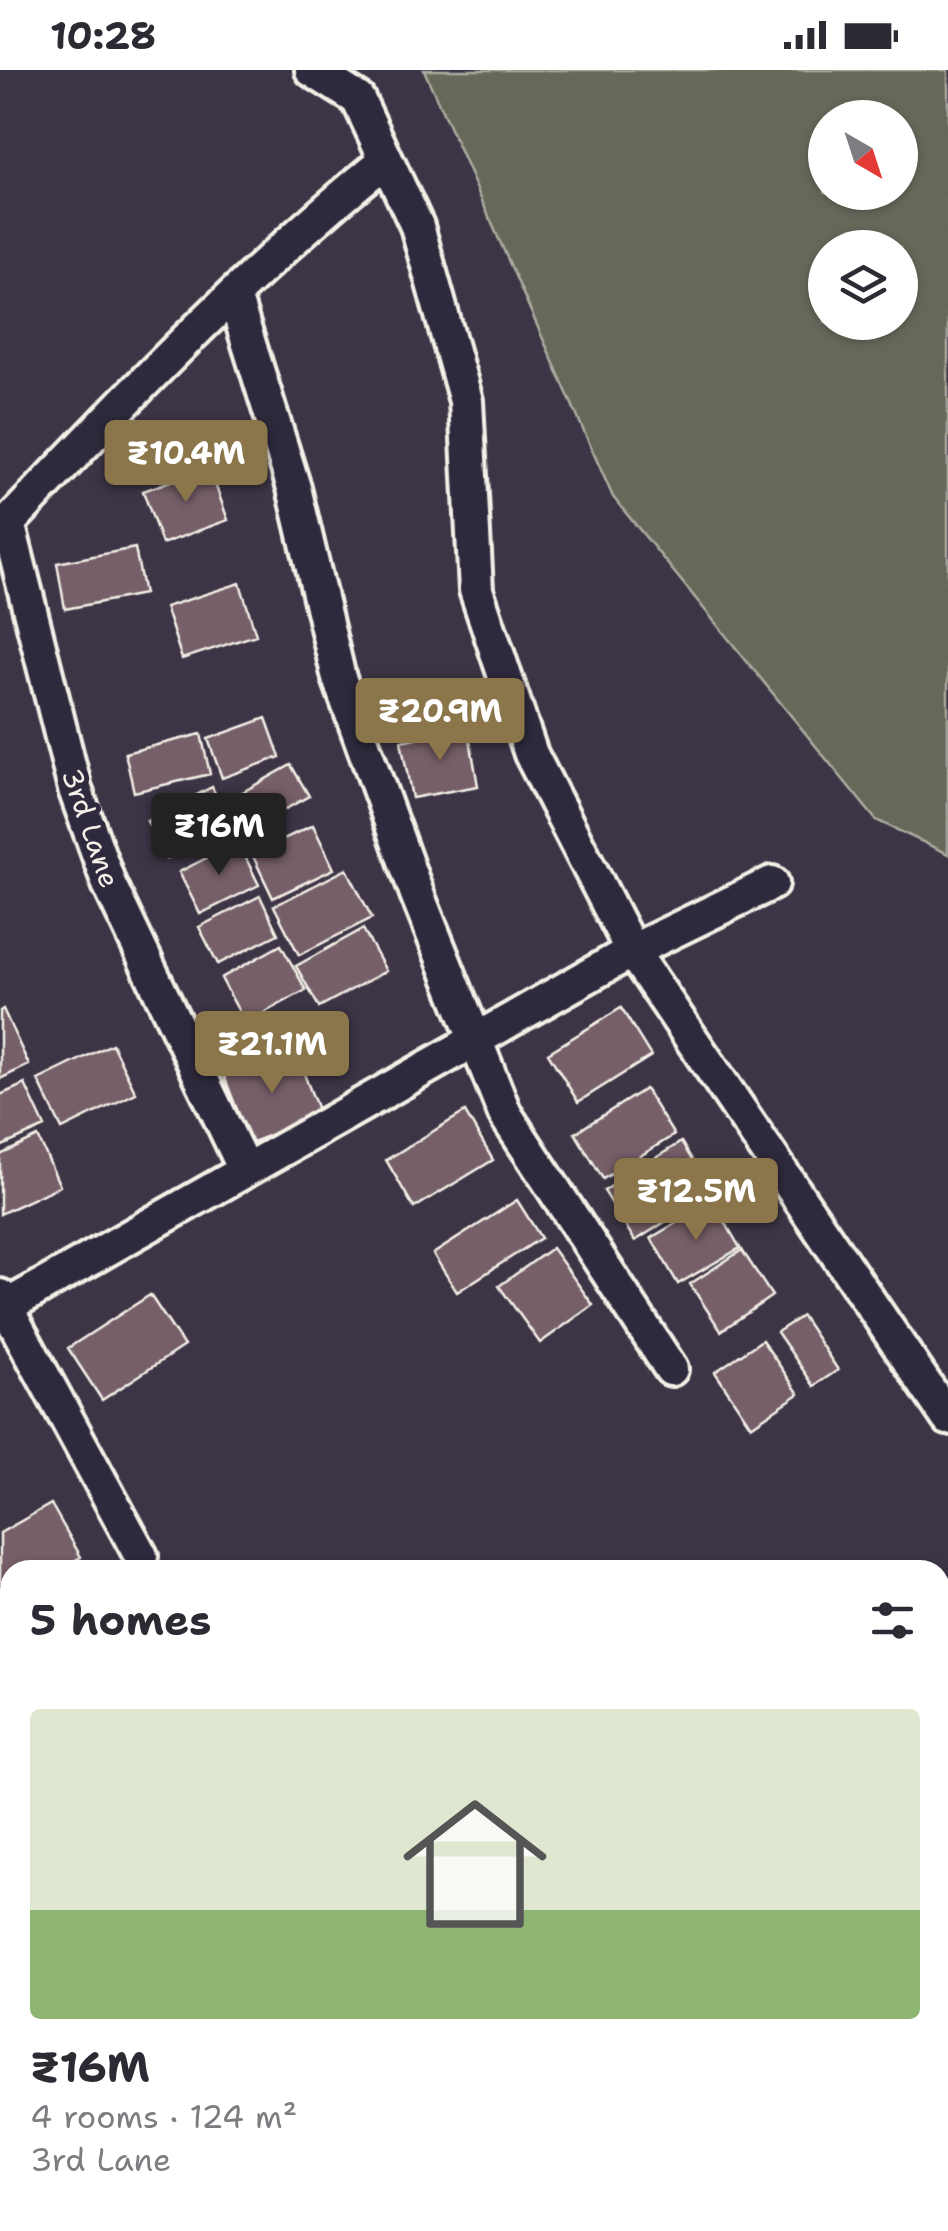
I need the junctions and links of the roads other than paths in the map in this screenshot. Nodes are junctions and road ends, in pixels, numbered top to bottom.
1 (312, 70) edge
2 (386, 160) junction
3 (234, 296) junction
4 (4, 528) edge
5 (772, 882) dead end
6 (632, 951) junction
7 (477, 1039) junction
8 (246, 1170) junction
9 (2, 1304) edge
10 (671, 1369) dead end
11 (948, 1418) edge
12 (141, 1556) dead end

1 - 2 street
2 - 3 street
2 - 6 street
3 - 4 street
3 - 7 street
4 - 8 street, 3rd Lane
5 - 6 street
6 - 7 street
6 - 11 street
7 - 8 street
7 - 10 street
8 - 9 street
9 - 12 street

